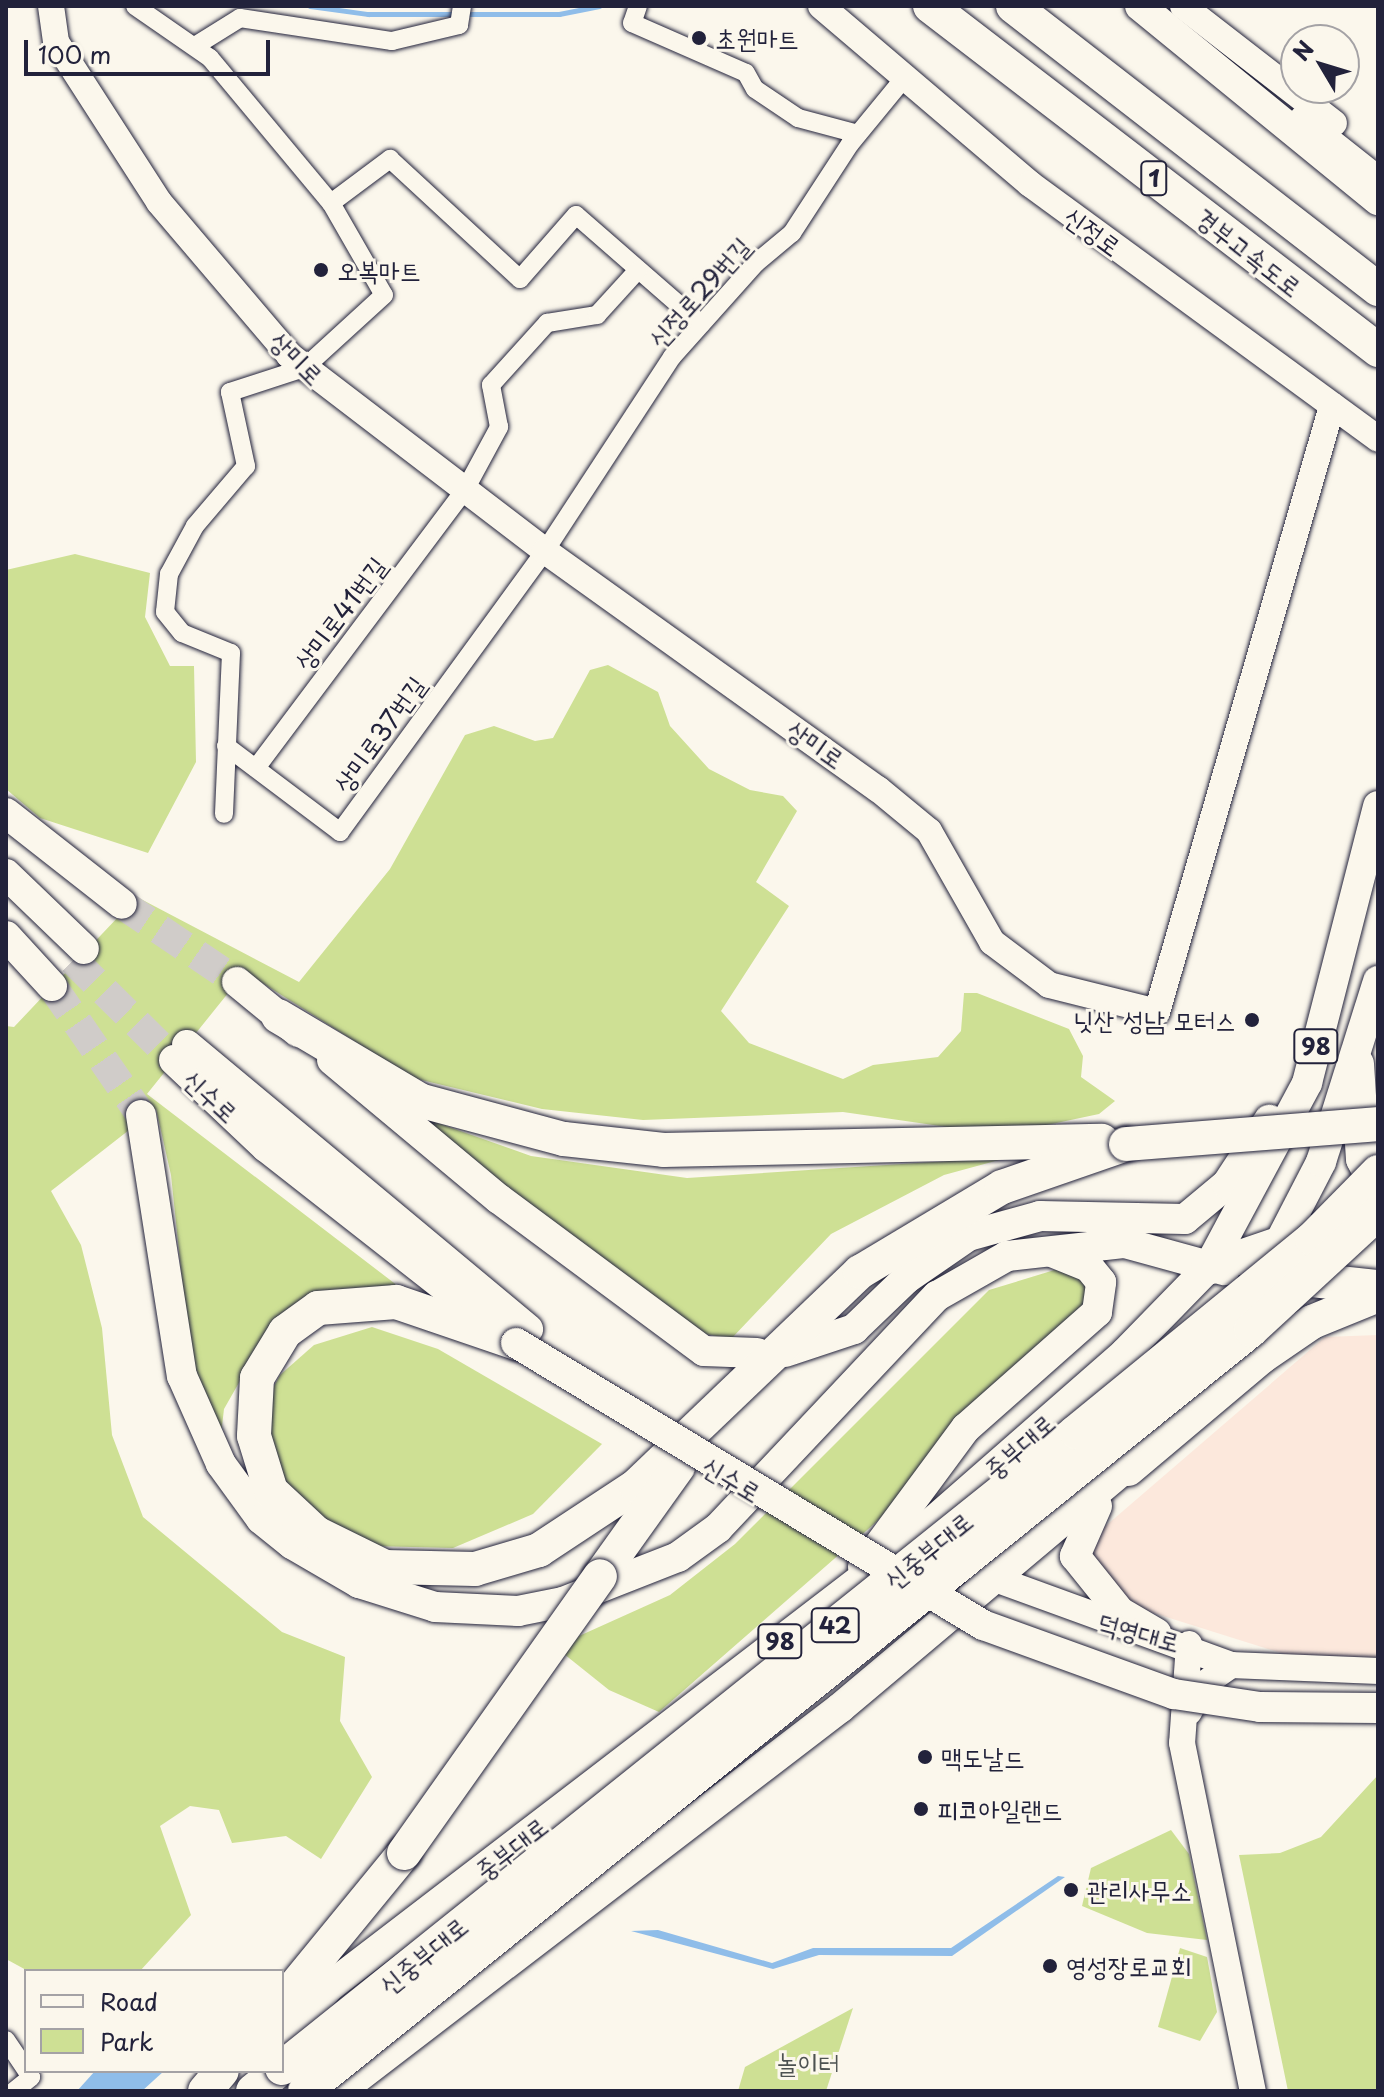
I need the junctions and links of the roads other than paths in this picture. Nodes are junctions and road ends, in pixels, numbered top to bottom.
1 (51, 6) edge
2 (135, 6) edge
3 (462, 6) edge
4 (638, 6) edge
5 (821, 6) edge
6 (930, 6) edge
7 (1013, 6) edge
8 (1140, 6) edge
9 (1157, 6) edge
10 (1183, 6) edge
11 (195, 46) junction
12 (905, 77) junction
13 (858, 134) junction
14 (1378, 157) edge
15 (1378, 179) edge
16 (1378, 200) edge
17 (331, 203) junction
18 (638, 270) junction
19 (1378, 289) edge
20 (701, 324) junction
21 (1378, 350) edge
22 (304, 368) junction
23 (1332, 406) junction
24 (1378, 439) edge
25 (465, 490) junction
26 (545, 551) junction
27 (226, 746) junction
28 (256, 768) junction
29 (1378, 806) edge
30 (6, 813) edge
31 (224, 814) dead end
32 (6, 874) edge
33 (6, 894) edge
34 (122, 904) tunnel mouth
35 (6, 936) edge
36 (1378, 981) edge
37 (237, 982) tunnel mouth
38 (52, 986) tunnel mouth
39 (278, 1016) junction
40 (1315, 1052) junction
41 (180, 1053) tunnel mouth
42 (1357, 1064) junction
43 (141, 1115) tunnel mouth
44 (1378, 1124) edge
45 (1126, 1144) junction
46 (1378, 1172) edge
47 (1378, 1188) edge
48 (1378, 1213) edge
49 (1378, 1226) edge
50 (1050, 1251) junction
51 (1270, 1262) junction
52 (1208, 1268) junction
53 (1378, 1287) edge
54 (1378, 1295) edge
55 (522, 1336) junction
56 (1125, 1353) junction
57 (728, 1393) junction
58 (1119, 1478) junction
59 (912, 1539) junction
60 (996, 1583) junction
61 (846, 1590) junction
62 (1156, 1633) junction
63 (1189, 1644) junction
64 (1231, 1665) junction
65 (1378, 1671) edge
66 (1378, 1691) edge
67 (1378, 1708) edge
68 (1182, 1743) junction
69 (284, 2000) edge
70 (284, 2038) edge
71 (6, 2040) edge
72 (24, 2067) edge
73 (284, 2067) edge
74 (28, 2073) edge
75 (220, 2073) edge
76 (252, 2073) edge
77 (276, 2073) edge
78 (14, 2091) edge
79 (205, 2091) edge
80 (236, 2091) edge
81 (253, 2091) edge
82 (305, 2091) edge
83 (340, 2091) edge
84 (1253, 2091) edge

1 - 22 street, 상미로
2 - 11 street
3 - 11 street
4 - 13 street
5 - 12 street, 신정로
6 - 21 highway, 경부고속도로 / 1
7 - 19 highway, 경부고속도로 / 1
8 - 16 main road
9 - 15 street
10 - 14 street
11 - 17 street
12 - 13 street, 신정로29번길
12 - 23 street, 신정로
13 - 20 street, 신정로29번길
17 - 18 street
17 - 22 street
18 - 20 street
18 - 25 street, 상미로41번길
20 - 26 street, 신정로29번길
22 - 25 street, 상미로
22 - 27 street
23 - 24 street, 신정로
23 - 26 street, 상미로
25 - 26 street, 상미로
25 - 28 street, 상미로41번길
26 - 28 street, 상미로37번길
27 - 28 street, 상미로37번길
27 - 31 street
29 - 40 main road, 중부대로 / 98
30 - 34 main road
32 - 33 main road
35 - 38 main road
36 - 42 main road, 98
37 - 39 main road
39 - 40 main road
39 - 45 highway
40 - 52 main road, 중부대로 / 98
41 - 55 main road, 신수로
42 - 47 highway
42 - 51 main road, 98
43 - 50 main road
44 - 45 highway, bridge
45 - 57 highway
46 - 73 highway, 신중부대로 / 42, bridge
48 - 82 highway, 신중부대로 / 42, bridge
49 - 51 highway
50 - 52 main road
50 - 61 main road
51 - 52 highway
51 - 53 highway
51 - 58 main road, 98
52 - 56 main road, 중부대로 / 98
54 - 58 highway
55 - 57 highway
55 - 66 main road, 신수로, bridge
55 - 67 main road, 신수로, bridge
56 - 59 main road, 중부대로 / 98
56 - 60 main road
57 - 69 highway, bridge
58 - 60 main road, 98
58 - 62 main road
59 - 60 street, 덕영대로
59 - 61 main road, 중부대로 / 98
60 - 62 street, 덕영대로
60 - 83 main road, 98
61 - 70 main road, 중부대로 / 98
62 - 63 street, 덕영대로
63 - 64 street, 덕영대로
63 - 68 street
64 - 65 street, 덕영대로
64 - 68 street
68 - 84 street
71 - 72 street
74 - 78 street
75 - 79 highway
76 - 80 main road
77 - 81 highway, 신중부대로 / 42

